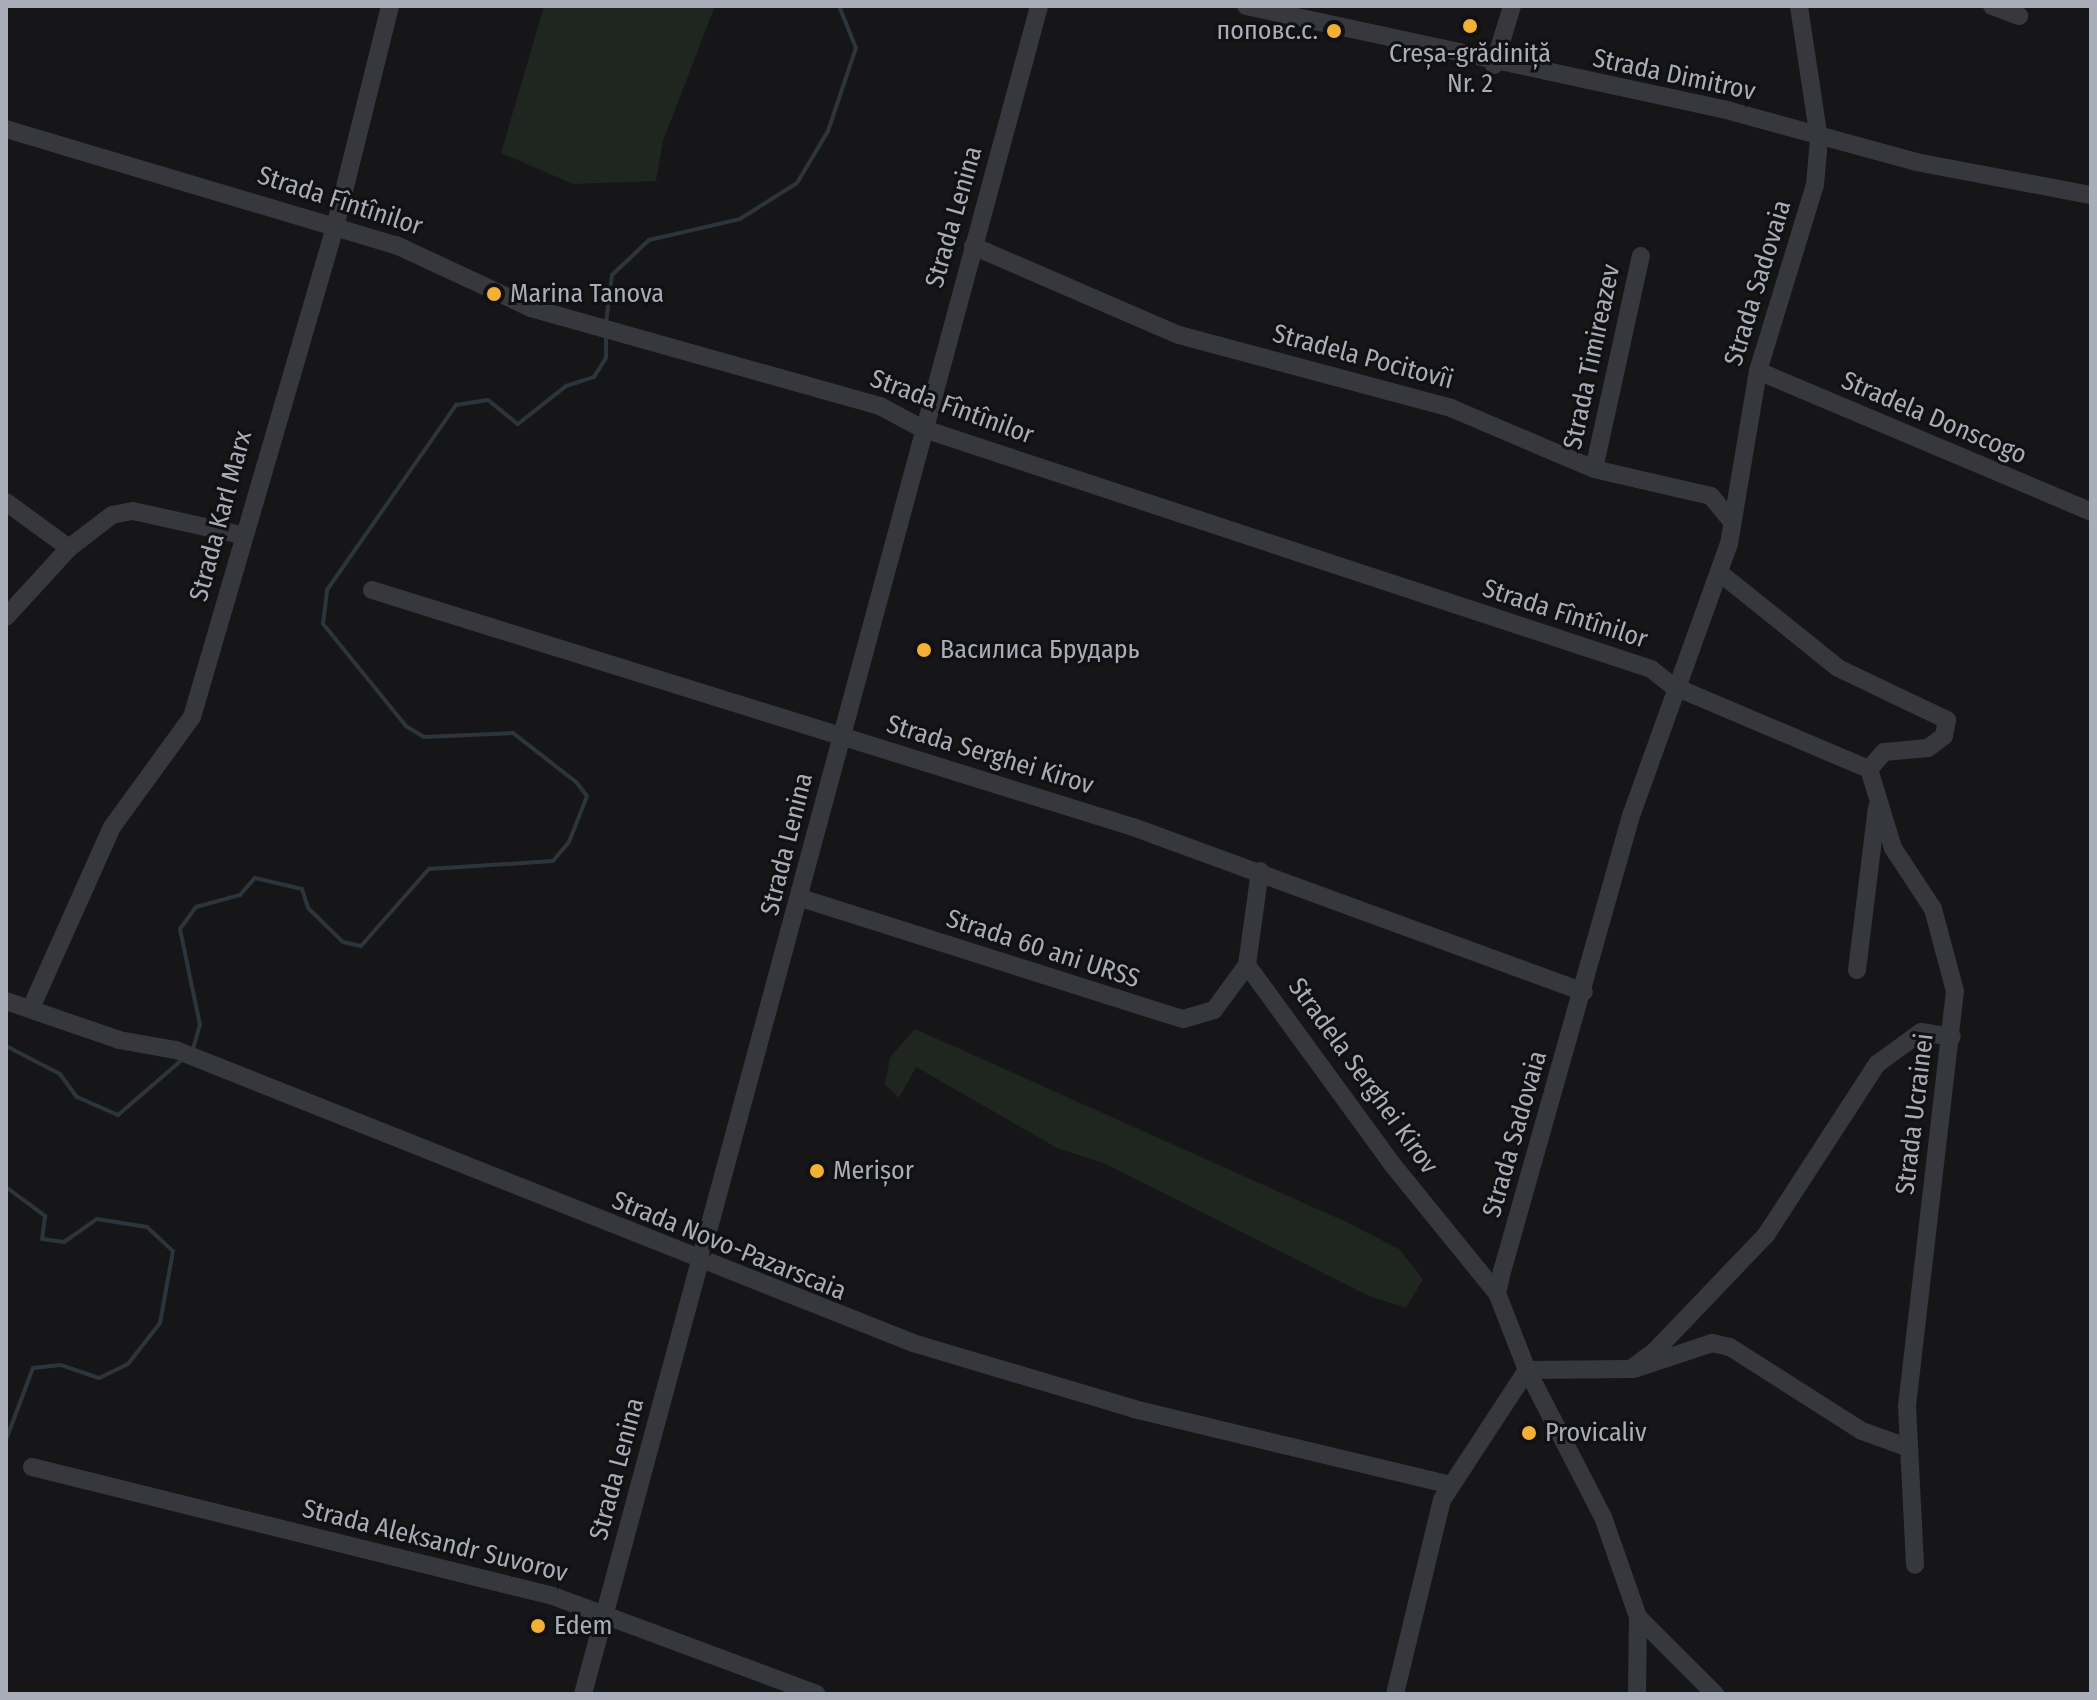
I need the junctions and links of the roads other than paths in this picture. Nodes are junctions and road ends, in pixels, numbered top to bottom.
1 (390, 6) edge
2 (1039, 6) edge
3 (1246, 6) edge
4 (1512, 6) edge
5 (1799, 6) edge
6 (1992, 6) edge
7 (2019, 16) dead end
8 (1494, 65) junction
9 (6, 129) edge
10 (1819, 139) junction
11 (2091, 195) edge
12 (335, 227) junction
13 (973, 246) junction
14 (1641, 256) dead end
15 (1758, 371) junction
16 (921, 428) junction
17 (1594, 469) junction
18 (6, 502) edge
19 (2091, 512) edge
20 (1732, 522) junction
21 (241, 535) junction
22 (69, 548) junction
23 (1720, 573) junction
24 (372, 590) dead end
25 (6, 617) edge
26 (1673, 686) junction
27 (840, 735) junction
28 (1869, 769) junction
29 (1877, 805) junction
30 (1260, 871) junction
31 (801, 898) junction
32 (1247, 965) junction
33 (1857, 970) dead end
34 (1584, 992) junction
35 (6, 1001) edge
36 (31, 1008) junction
37 (1952, 1037) junction
38 (700, 1262) junction
39 (1497, 1293) junction
40 (1631, 1369) junction
41 (1527, 1370) junction
42 (1904, 1446) junction
43 (32, 1467) dead end
44 (1450, 1485) junction
45 (1915, 1565) dead end
46 (605, 1613) junction
47 (1638, 1617) junction
48 (583, 1694) edge
49 (816, 1694) edge
50 (1395, 1694) edge
51 (1637, 1694) edge
52 (1715, 1694) edge

1 - 12 street, Strada Karl Marx
2 - 13 street, Strada Lenina
3 - 8 street, Strada Dimitrov
4 - 8 street
5 - 10 street, Strada Sadovaia
6 - 7 street
8 - 10 street, Strada Dimitrov
9 - 12 street, Strada Fîntînilor
10 - 11 street, Strada Dimitrov
10 - 15 street, Strada Sadovaia
12 - 16 street, Strada Fîntînilor
12 - 21 street, Strada Karl Marx
13 - 16 street, Strada Lenina
13 - 17 street, Stradela Pocitovîi
14 - 17 street, Strada Timireazev
15 - 19 street, Stradela Donscogo
15 - 20 street, Strada Sadovaia
16 - 26 street, Strada Fîntînilor
16 - 27 street, Strada Lenina
17 - 20 street, Stradela Pocitovîi
18 - 22 street
20 - 23 street, Strada Sadovaia
21 - 22 street
21 - 36 street, Strada Karl Marx
22 - 25 street
23 - 26 street, Strada Sadovaia
23 - 28 street
24 - 27 street, Strada Serghei Kirov
26 - 28 street, Strada Fîntînilor
26 - 34 street, Strada Sadovaia
27 - 30 street, Strada Serghei Kirov
27 - 31 street, Strada Lenina
28 - 29 street, Strada Ucrainei
29 - 33 street, Strada Ucrainei
29 - 37 street, Strada Ucrainei
30 - 32 street
30 - 34 street, Strada Serghei Kirov
31 - 32 street, Strada 60 ani URSS
31 - 38 street, Strada Lenina
32 - 39 street, Stradela Serghei Kirov
34 - 39 street, Strada Sadovaia
35 - 36 street, Strada Novo-Pazarscaia
36 - 38 street, Strada Novo-Pazarscaia
37 - 40 street
37 - 42 street, Strada Ucrainei
38 - 44 street, Strada Novo-Pazarscaia
38 - 46 street, Strada Lenina
39 - 41 street
40 - 41 street
40 - 42 street
41 - 44 street
41 - 47 street
42 - 45 street, Strada Ucrainei
43 - 46 street, Strada Aleksandr Suvorov
44 - 50 street
46 - 48 street, Strada Lenina
46 - 49 street, Strada Aleksandr Suvorov
47 - 51 street
47 - 52 street

